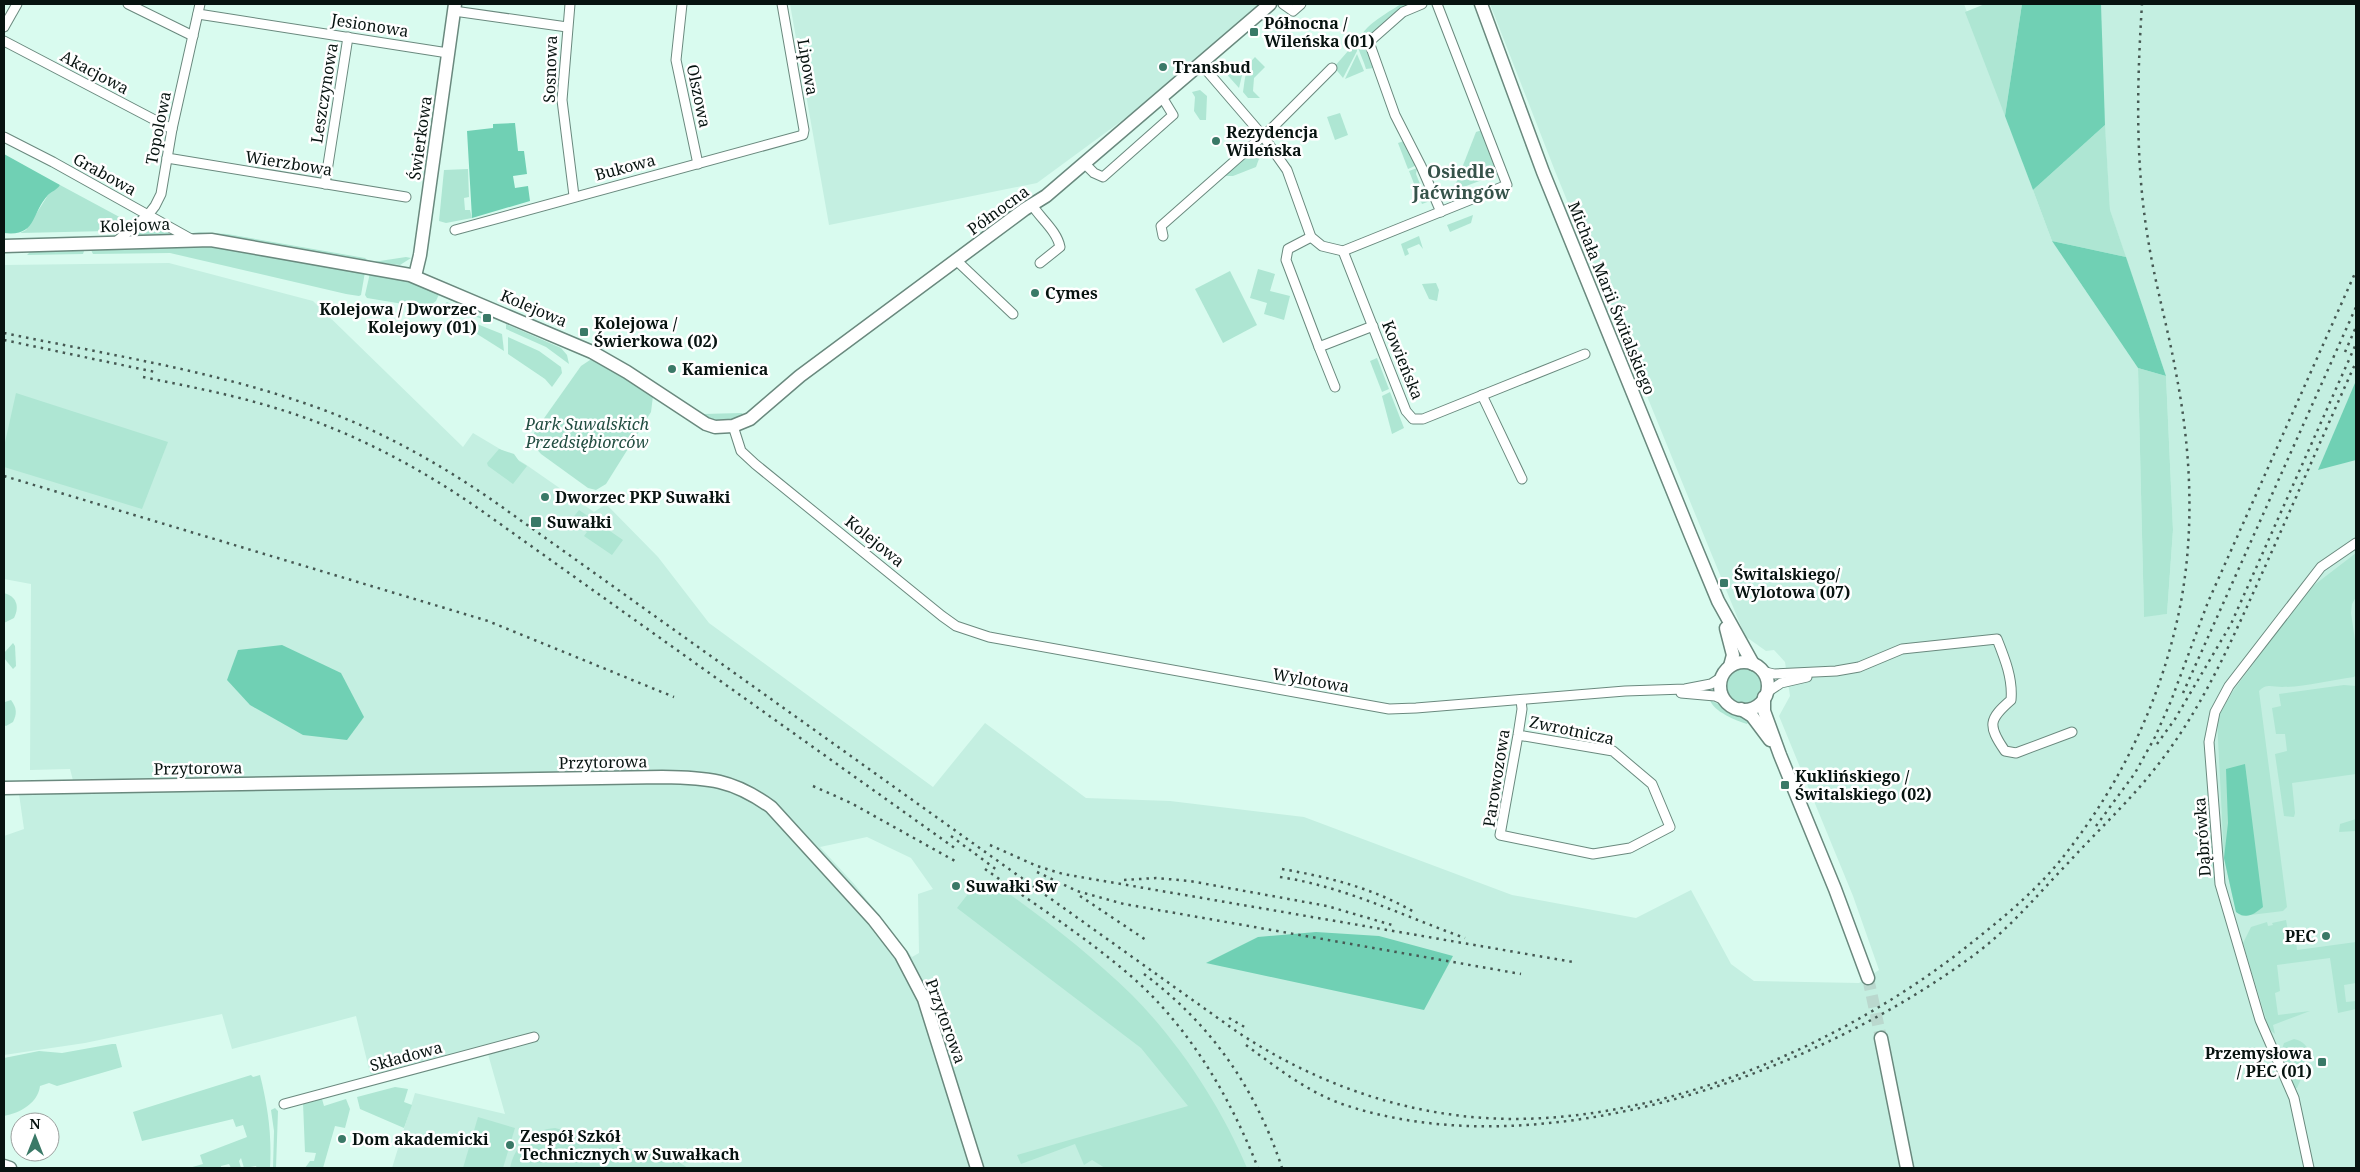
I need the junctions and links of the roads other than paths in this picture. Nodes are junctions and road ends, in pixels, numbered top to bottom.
1 (17, 4) edge
2 (128, 4) edge
3 (200, 4) edge
4 (570, 4) edge
5 (682, 4) edge
6 (782, 4) edge
7 (1270, 4) edge
8 (1283, 4) edge
9 (1302, 4) edge
10 (1422, 4) edge
11 (1437, 4) edge
12 (1481, 4) edge
13 (454, 7) edge
14 (198, 14) junction
15 (4, 27) edge
16 (567, 27) junction
17 (193, 36) junction
18 (348, 37) junction
19 (4, 41) edge
20 (448, 53) junction
21 (1201, 64) junction
22 (1332, 68) dead end
23 (1162, 97) junction
24 (172, 129) junction
25 (803, 135) joint
26 (1263, 136) junction
27 (4, 137) edge
28 (167, 158) junction
29 (698, 164) junction
30 (1085, 164) junction
31 (325, 184) junction
32 (574, 196) junction
33 (406, 197) dead end
34 (1032, 204) junction
35 (1441, 212) junction
36 (148, 215) junction
37 (455, 230) dead end
38 (1164, 236) dead end
39 (1311, 237) junction
40 (191, 239) junction
41 (117, 241) junction
42 (4, 246) edge
43 (1343, 250) junction
44 (957, 261) junction
45 (1040, 263) dead end
46 (414, 276) junction
47 (1013, 314) dead end
48 (1373, 326) junction
49 (1319, 347) junction
50 (1586, 354) dead end
51 (1335, 387) dead end
52 (1482, 395) junction
53 (733, 426) junction
54 (1522, 479) dead end
55 (2356, 543) edge
56 (1718, 601) junction
57 (956, 626) joint
58 (1730, 666) junction
59 (1757, 667) junction
60 (1824, 672) junction
61 (1722, 677) junction
62 (1666, 691) junction
63 (1765, 695) junction
64 (1521, 700) junction
65 (1724, 700) junction
66 (1742, 710) junction
67 (2072, 732) dead end
68 (1518, 735) junction
69 (1780, 754) junction
70 (4, 788) edge
71 (1670, 827) joint
72 (1868, 978) tunnel mouth
73 (534, 1037) dead end
74 (1881, 1038) tunnel mouth
75 (284, 1104) dead end
76 (4, 1166) edge
77 (10, 1168) edge
78 (977, 1168) edge
79 (1907, 1168) edge
80 (2309, 1168) edge

1 - 15 street
2 - 17 street
3 - 14 street, Topolowa
4 - 16 street, Sosnowa
5 - 29 street, Olszowa
6 - 25 street, Lipowa
7 - 21 street, Północna
8 - 9 street
10 - 35 street
11 - 35 street
12 - 56 street, Michała Marii Świtalskiego
13 - 16 street
13 - 20 street, Świerkowa
14 - 17 street, Topolowa
14 - 18 street, Jesionowa
16 - 32 street, Sosnowa
17 - 24 street, Topolowa
18 - 20 street, Jesionowa
18 - 31 street, Leszczynowa
19 - 24 street, Akacjowa
20 - 46 street, Świerkowa
21 - 23 street, Północna
21 - 26 street
22 - 26 street
23 - 30 street, Północna
23 - 30 street
24 - 28 street, Topolowa
25 - 29 street, Bukowa
26 - 38 street
26 - 39 street
27 - 36 street, Grabowa
28 - 31 street, Wierzbowa
28 - 36 street, Topolowa
29 - 32 street, Bukowa
30 - 34 street, Północna
31 - 33 street, Wierzbowa
32 - 37 street, Bukowa
34 - 44 street, Północna
34 - 45 street
35 - 43 street
36 - 40 street, Grabowa
36 - 41 street, Topolowa
39 - 43 street
39 - 49 street
40 - 41 street, Kolejowa
40 - 46 street, Kolejowa
41 - 42 street, Kolejowa
43 - 48 street, Kowieńska
44 - 47 street
44 - 53 street, Północna
46 - 53 street, Kolejowa
48 - 49 street
48 - 52 street, Kowieńska
49 - 51 street
50 - 52 street, Kowieńska
52 - 54 street
53 - 57 street, Kolejowa
55 - 80 street, Dąbrówka
56 - 58 street, Michała Marii Świtalskiego
56 - 59 street, Michała Marii Świtalskiego
57 - 64 street, Wylotowa
58 - 59 street
58 - 61 street
59 - 60 street
59 - 63 street
60 - 63 street
60 - 67 street
61 - 62 street, Wylotowa
61 - 65 street
62 - 64 street, Wylotowa
62 - 65 street, Wylotowa
63 - 66 street
63 - 69 street
64 - 68 street, Parowozowa
65 - 66 street
66 - 69 street
68 - 71 street, Zwrotnicza
68 - 71 street, Parowozowa
69 - 72 street
70 - 78 street, Przytorowa
73 - 75 street, Składowa
74 - 79 street
76 - 77 street

